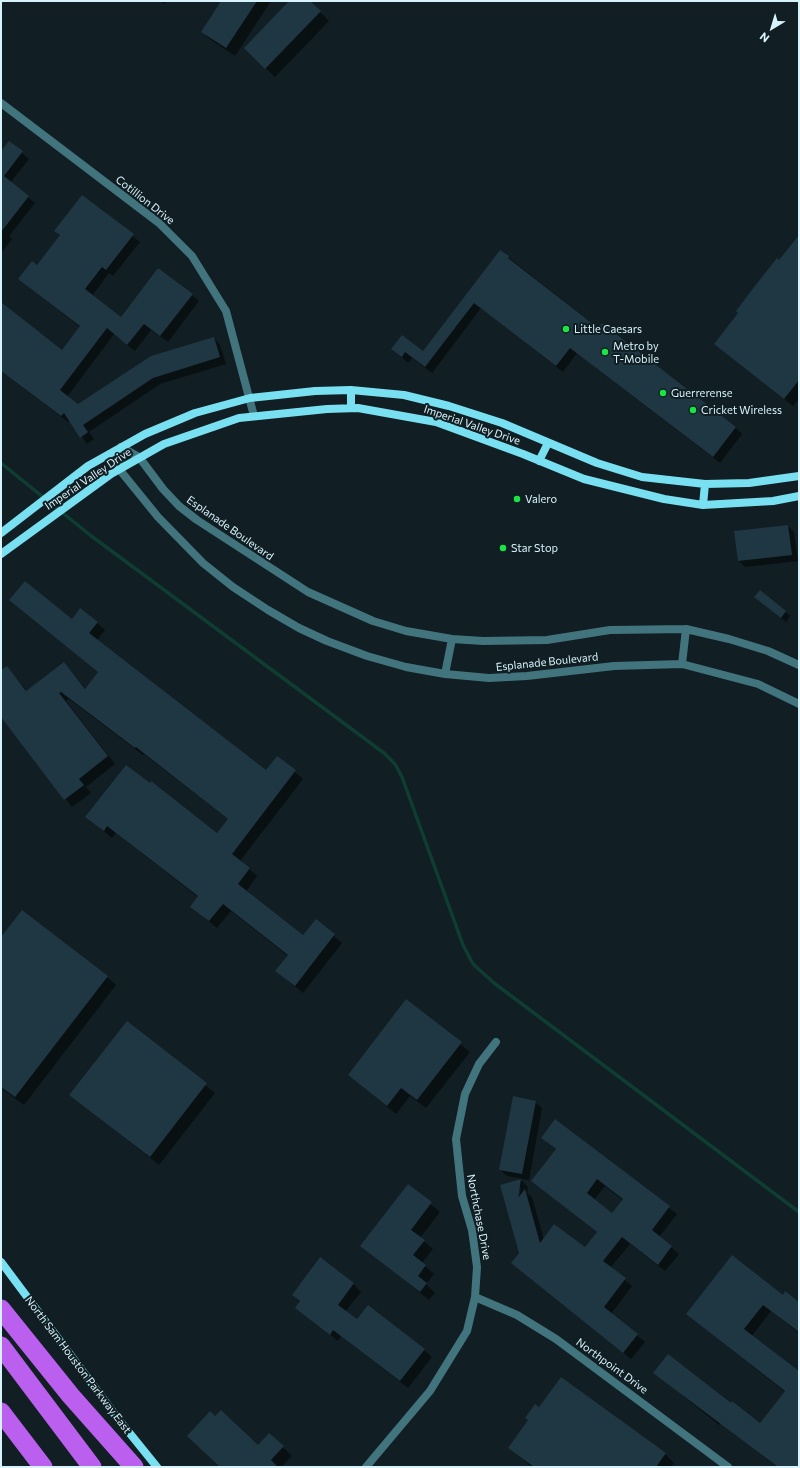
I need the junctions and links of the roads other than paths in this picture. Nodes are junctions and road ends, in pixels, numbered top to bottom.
1 (1, 104) edge
2 (351, 390) junction
3 (250, 398) junction
4 (351, 408) junction
5 (254, 416) junction
6 (548, 442) junction
7 (121, 447) junction
8 (139, 457) junction
9 (539, 460) junction
10 (120, 469) junction
11 (799, 476) edge
12 (705, 484) junction
13 (799, 496) edge
14 (703, 505) junction
15 (1, 533) edge
16 (1, 554) edge
17 (686, 629) junction
18 (452, 639) junction
19 (682, 664) junction
20 (799, 665) edge
21 (445, 674) junction
22 (799, 704) edge
23 (496, 1042) dead end
24 (1, 1262) edge
25 (475, 1297) junction
26 (1, 1309) edge
27 (1, 1346) edge
28 (1, 1412) edge
29 (43, 1467) edge
30 (92, 1467) edge
31 (134, 1467) edge
32 (157, 1467) edge
33 (366, 1467) edge
34 (728, 1467) edge

1 - 3 street, Cotillion Drive
2 - 3 main road, Imperial Valley Drive
2 - 4 main road
2 - 6 main road, Imperial Valley Drive
3 - 5 street, Cotillion Drive
3 - 7 main road, Imperial Valley Drive
4 - 5 main road, Imperial Valley Drive
4 - 9 main road, Imperial Valley Drive
5 - 8 main road, Imperial Valley Drive
6 - 9 main road
6 - 12 main road, Imperial Valley Drive
7 - 8 street, Esplanade Boulevard
7 - 10 street
7 - 15 main road, Imperial Valley Drive
8 - 10 main road, Imperial Valley Drive
8 - 18 street, Esplanade Boulevard
9 - 14 main road, Imperial Valley Drive
10 - 16 main road, Imperial Valley Drive
10 - 21 street, Esplanade Boulevard
11 - 12 main road, Imperial Valley Drive
12 - 14 main road
13 - 14 main road, Imperial Valley Drive
17 - 18 street, Esplanade Boulevard
17 - 19 street
17 - 20 street, Esplanade Boulevard
18 - 21 street
19 - 21 street, Esplanade Boulevard
19 - 22 street, Esplanade Boulevard
23 - 25 street, Northchase Drive
24 - 32 main road, North Sam Houston Parkway East
25 - 33 street, Northchase Drive
25 - 34 street, Northpoint Drive
26 - 31 highway
27 - 30 highway
28 - 29 highway

